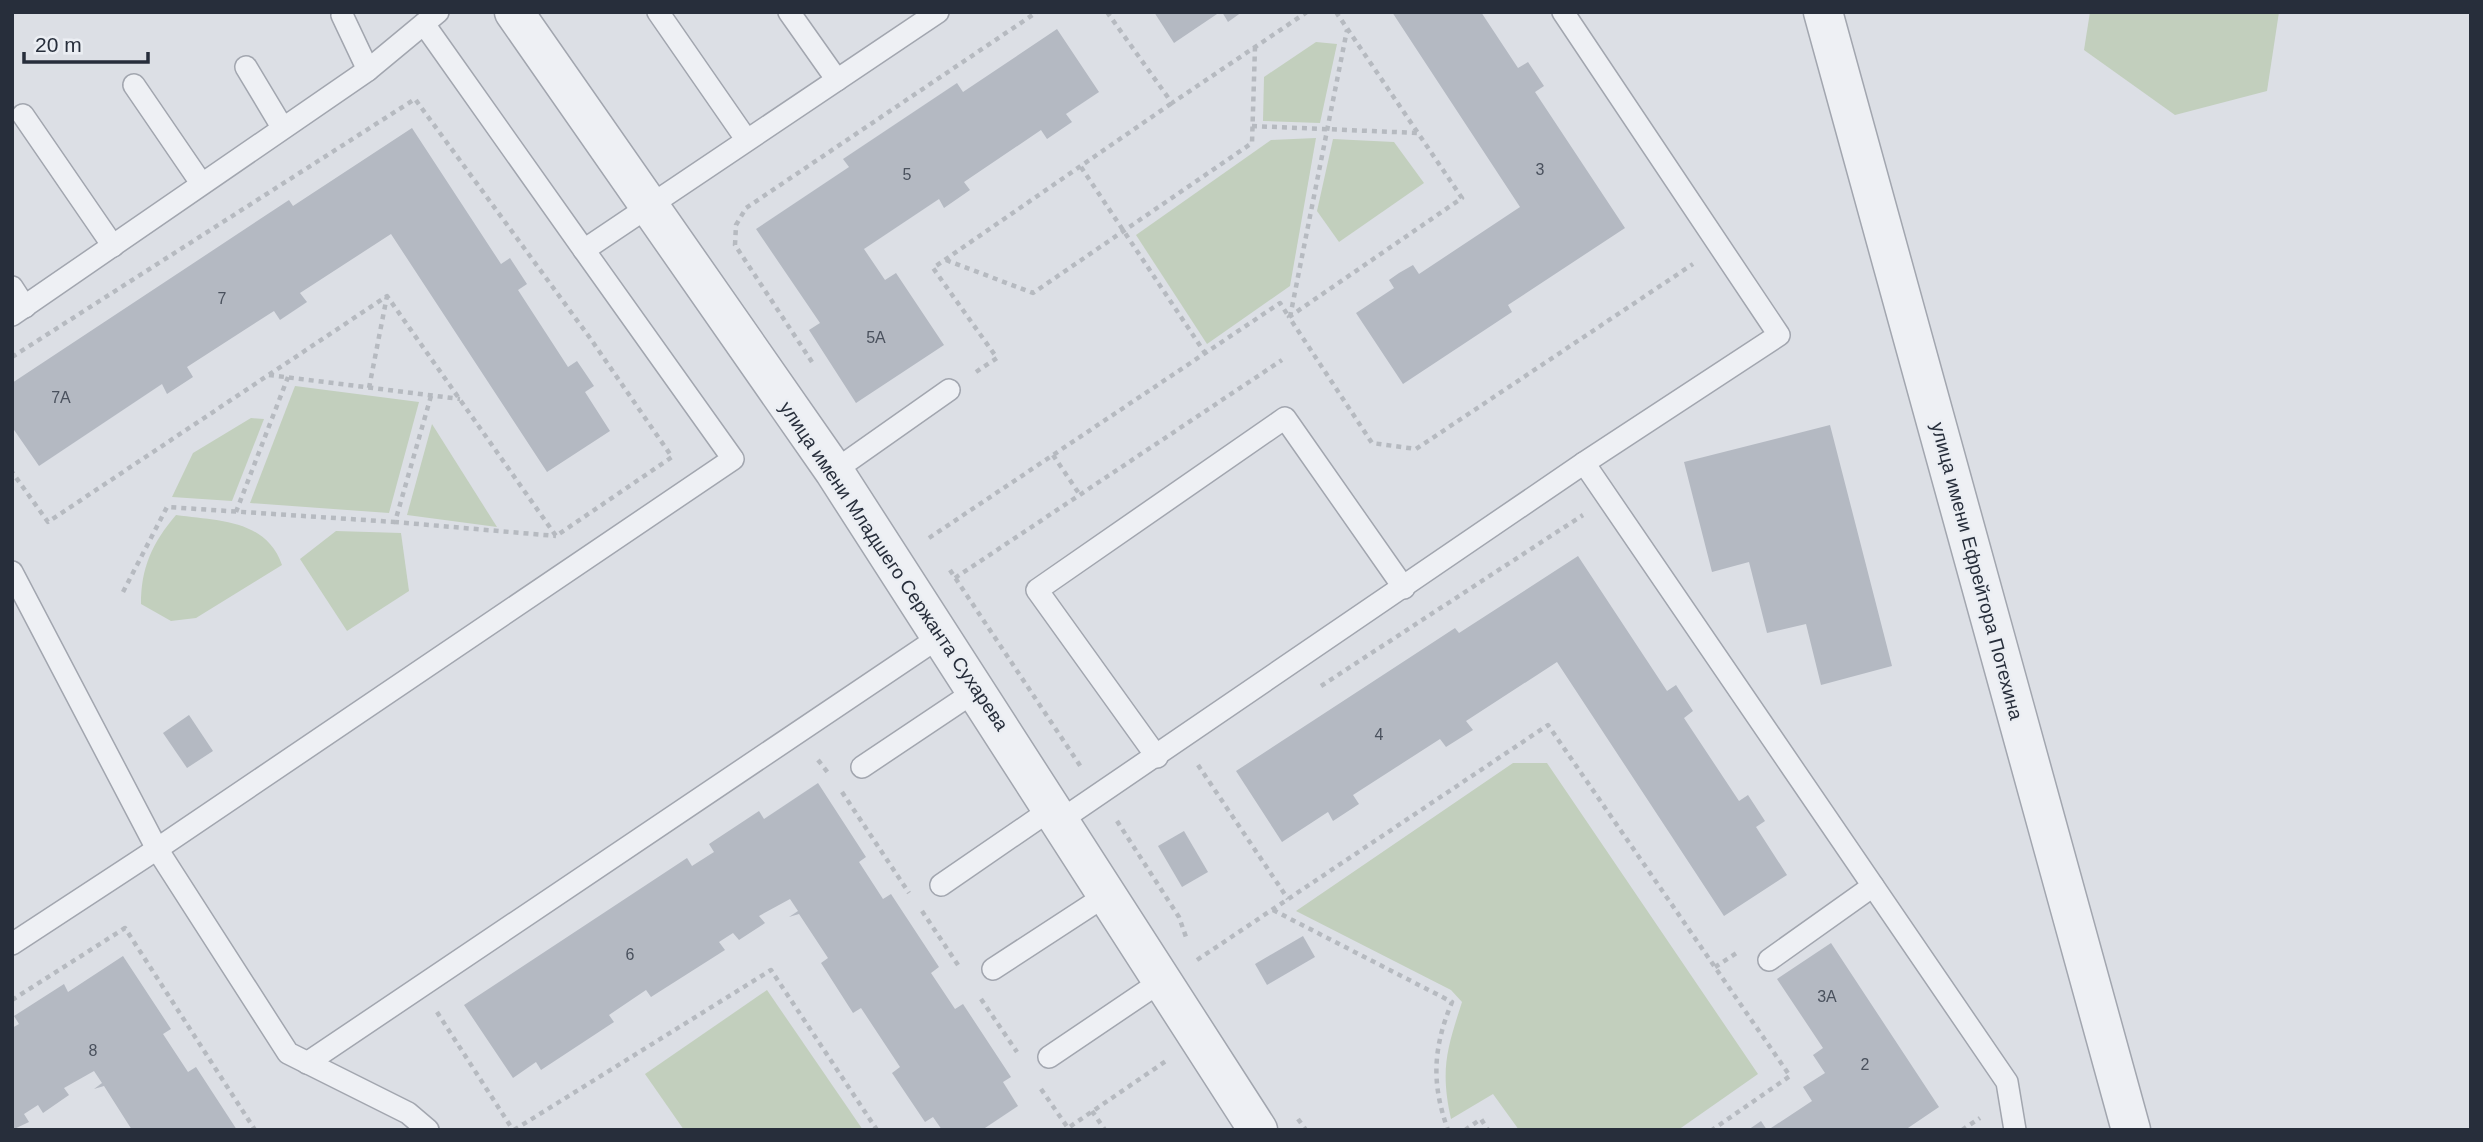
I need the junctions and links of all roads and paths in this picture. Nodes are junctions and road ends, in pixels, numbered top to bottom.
1 (514, 12) edge
2 (658, 12) edge
3 (789, 12) edge
4 (1037, 12) edge
5 (1107, 12) edge
6 (1307, 12) edge
7 (1336, 12) edge
8 (1563, 12) edge
9 (1822, 12) edge
10 (342, 15) dead end
11 (924, 16) edge
12 (431, 18) edge
13 (1347, 29) junction
14 (1255, 47) junction
15 (246, 67) dead end
16 (368, 70) junction
17 (837, 80) junction
18 (134, 85) dead end
19 (1172, 103) junction
20 (23, 115) dead end
21 (1252, 126) junction
22 (282, 127) junction
23 (1327, 130) junction
24 (1418, 133) junction
25 (746, 139) junction
26 (1081, 167) junction
27 (201, 183) junction
28 (648, 205) junction
29 (1123, 232) junction
30 (113, 246) junction
31 (584, 250) junction
32 (946, 260) junction
33 (1696, 261) dead end
34 (12, 287) edge
35 (387, 296) junction
36 (19, 311) edge
37 (1289, 317) junction
38 (1205, 353) junction
39 (12, 358) edge
40 (1282, 360) dead end
41 (816, 369) dead end
42 (268, 375) junction
43 (288, 377) junction
44 (369, 388) junction
45 (949, 390) joint
46 (431, 396) junction
47 (460, 399) junction
48 (1053, 455) junction
49 (1584, 463) junction
50 (834, 471) junction
51 (12, 472) edge
52 (1080, 495) junction
53 (236, 512) junction
54 (396, 523) junction
55 (1592, 525) dead end
56 (921, 527) dead end
57 (556, 536) junction
58 (929, 538) junction
59 (935, 548) dead end
60 (949, 568) dead end
61 (12, 572) edge
62 (956, 578) junction
63 (1404, 588) junction
64 (124, 592) dead end
65 (941, 636) junction
66 (1315, 689) dead end
67 (977, 691) junction
68 (1157, 757) junction
69 (1210, 758) dead end
70 (1198, 765) junction
71 (808, 767) dead end
72 (862, 767) dead end
73 (1188, 772) dead end
74 (1099, 795) junction
75 (1126, 813) dead end
76 (1057, 814) junction
77 (1115, 819) junction
78 (157, 849) junction
79 (941, 885) dead end
80 (1873, 886) junction
81 (1108, 894) junction
82 (913, 897) dead end
83 (1288, 899) junction
84 (920, 909) dead end
85 (1272, 909) junction
86 (13, 942) edge
87 (1747, 946) dead end
88 (1769, 960) dead end
89 (1715, 967) junction
90 (993, 969) dead end
91 (967, 978) dead end
92 (1163, 980) junction
93 (975, 989) dead end
94 (12, 1000) edge
95 (433, 1006) dead end
96 (1199, 1038) junction
97 (1049, 1057) dead end
98 (1021, 1059) dead end
99 (307, 1063) junction
100 (1037, 1082) dead end
101 (1092, 1111) junction
102 (255, 1130) edge
103 (428, 1130) edge
104 (513, 1130) edge
105 (877, 1130) edge
106 (1105, 1130) edge
107 (1258, 1130) edge
108 (1448, 1130) edge
109 (1465, 1130) edge
110 (1488, 1130) edge
111 (1712, 1130) edge
112 (2015, 1130) edge
113 (2131, 1130) edge

1 - 28 street, улица имени Младшего Сержанта Сухарева
2 - 25 lane
3 - 17 lane
4 - 41 path
5 - 19 path
6 - 14 path
7 - 13 path
8 - 49 lane
9 - 113 street, улица имени Ефрейтора Потехина
10 - 16 lane
11 - 17 lane
12 - 16 lane
12 - 31 lane
13 - 23 path
13 - 24 path
14 - 19 path
14 - 21 path
15 - 22 lane
16 - 22 lane
17 - 25 lane
18 - 27 lane
19 - 26 path
20 - 30 lane
21 - 23 path
21 - 29 path
22 - 27 lane
23 - 24 path
23 - 37 path
24 - 37 path
25 - 28 lane
26 - 29 path
26 - 32 path
27 - 30 lane
28 - 31 lane
28 - 50 street, улица имени Младшего Сержанта Сухарева
29 - 32 path
29 - 38 path
30 - 36 lane
31 - 78 lane
32 - 45 path
33 - 37 path
34 - 36 lane
35 - 42 path
35 - 44 path
35 - 47 path
37 - 38 path
38 - 48 path
39 - 57 path
40 - 52 path
42 - 43 path
42 - 51 path
43 - 44 path
43 - 53 path
44 - 46 path
45 - 50 lane
46 - 47 path
46 - 54 path
47 - 57 path
48 - 52 path
48 - 58 path
49 - 63 lane
49 - 80 lane
50 - 65 street, улица имени Младшего Сержанта Сухарева
52 - 62 path
53 - 54 path
53 - 64 path
54 - 57 path
55 - 66 path
56 - 58 path
58 - 59 path
60 - 62 path
61 - 78 lane
62 - 74 path
63 - 68 lane
63 - 68 lane
65 - 67 street, улица имени Младшего Сержанта Сухарева
65 - 99 lane
67 - 72 lane
67 - 76 street, улица имени Младшего Сержанта Сухарева
68 - 74 lane
69 - 70 path
70 - 73 path
70 - 83 path
71 - 82 path
74 - 76 lane
74 - 77 path
75 - 77 path
76 - 79 lane
76 - 81 street, улица имени Младшего Сержанта Сухарева
77 - 85 path
78 - 86 lane
78 - 99 lane
80 - 88 lane
80 - 112 lane
81 - 90 lane
81 - 92 street, улица имени Младшего Сержанта Сухарева
83 - 85 path
83 - 89 path
84 - 91 path
85 - 108 path
87 - 89 path
89 - 111 path
92 - 96 street, улица имени Младшего Сержанта Сухарева
92 - 97 lane
93 - 98 path
94 - 102 path
95 - 104 path
96 - 101 path
96 - 107 street, улица имени Младшего Сержанта Сухарева
99 - 103 lane
100 - 101 path
101 - 106 path
104 - 105 path
109 - 110 path

